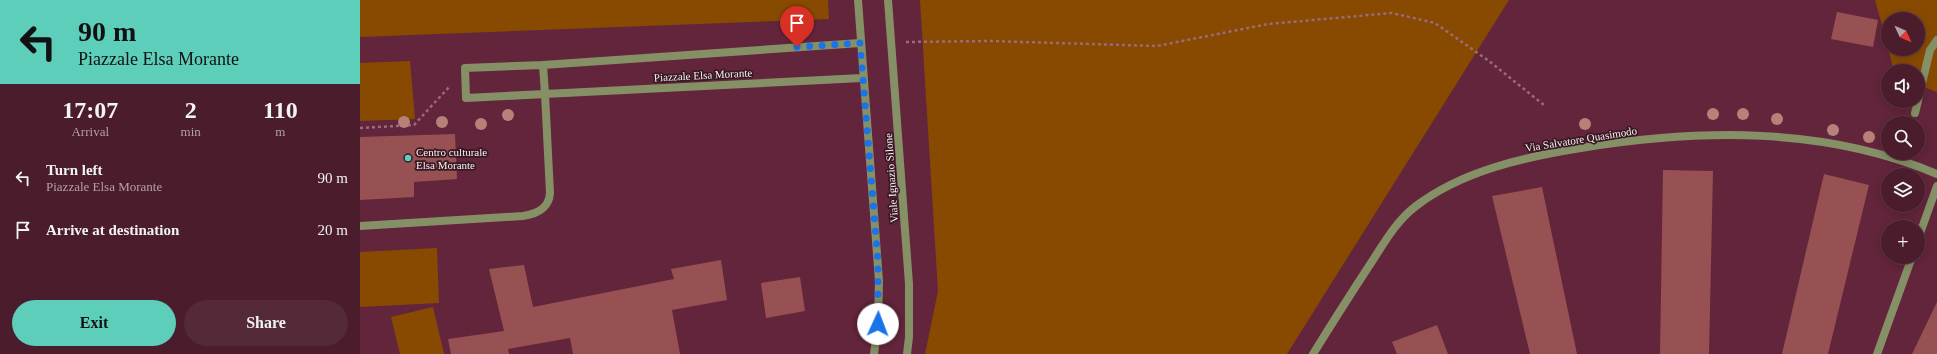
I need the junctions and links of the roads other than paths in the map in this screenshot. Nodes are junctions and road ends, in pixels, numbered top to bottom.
1 (858, 0) edge
2 (888, 0) edge
3 (1937, 40) edge
4 (860, 43) junction
5 (543, 65) junction
6 (1925, 71) edge
7 (862, 78) junction
8 (546, 94) junction
9 (1916, 108) edge
10 (1915, 113) dead end
11 (1937, 174) edge
12 (1937, 186) edge
13 (1925, 220) edge
14 (360, 226) edge
15 (1909, 264) edge
16 (874, 354) edge
17 (907, 354) edge
18 (1312, 354) edge
19 (1877, 354) edge

1 - 4 street, Viale Ignazio Silone
2 - 17 street, Viale Ignazio Silone
3 - 6 street
4 - 5 street, Piazzale Elsa Morante
4 - 7 street, Viale Ignazio Silone
5 - 8 street
5 - 8 street, Piazzale Elsa Morante
7 - 8 street, Piazzale Elsa Morante
7 - 16 street, Viale Ignazio Silone
8 - 14 street
9 - 10 street
11 - 18 street, Via Salvatore Quasimodo
12 - 13 street
15 - 19 street

